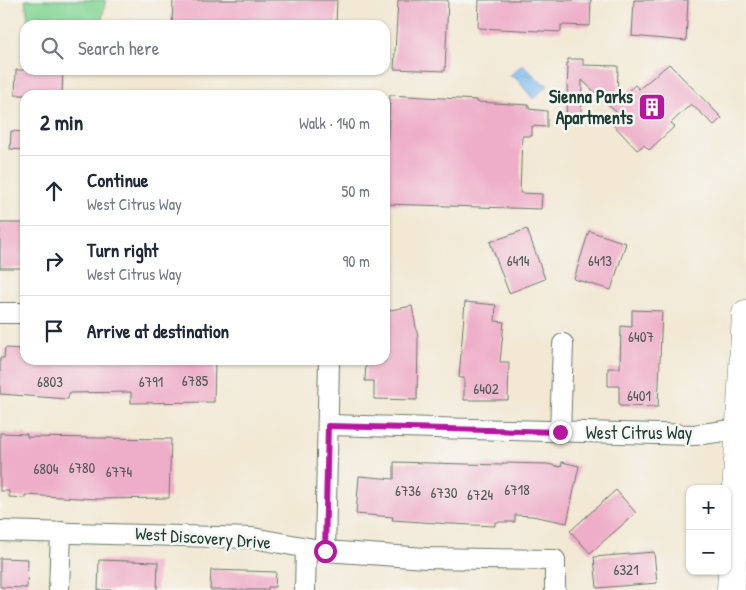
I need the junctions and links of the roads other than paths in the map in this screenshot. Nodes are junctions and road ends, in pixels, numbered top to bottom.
1 (0, 313) edge
2 (20, 314) edge
3 (746, 314) edge
4 (563, 344) dead end
5 (329, 365) edge
6 (328, 426) junction
7 (740, 429) junction
8 (560, 432) junction
9 (0, 531) edge
10 (61, 532) junction
11 (315, 549) junction
12 (59, 590) edge
13 (305, 590) edge
14 (555, 590) edge
15 (732, 590) edge

1 - 2 street
3 - 7 main road
4 - 8 street
5 - 6 street
6 - 8 street, West Citrus Way
6 - 11 street
7 - 8 street, West Citrus Way
7 - 15 main road
9 - 10 street, West Discovery Drive
10 - 11 street, West Discovery Drive
10 - 12 street
11 - 13 street
11 - 14 street, West Discovery Drive

